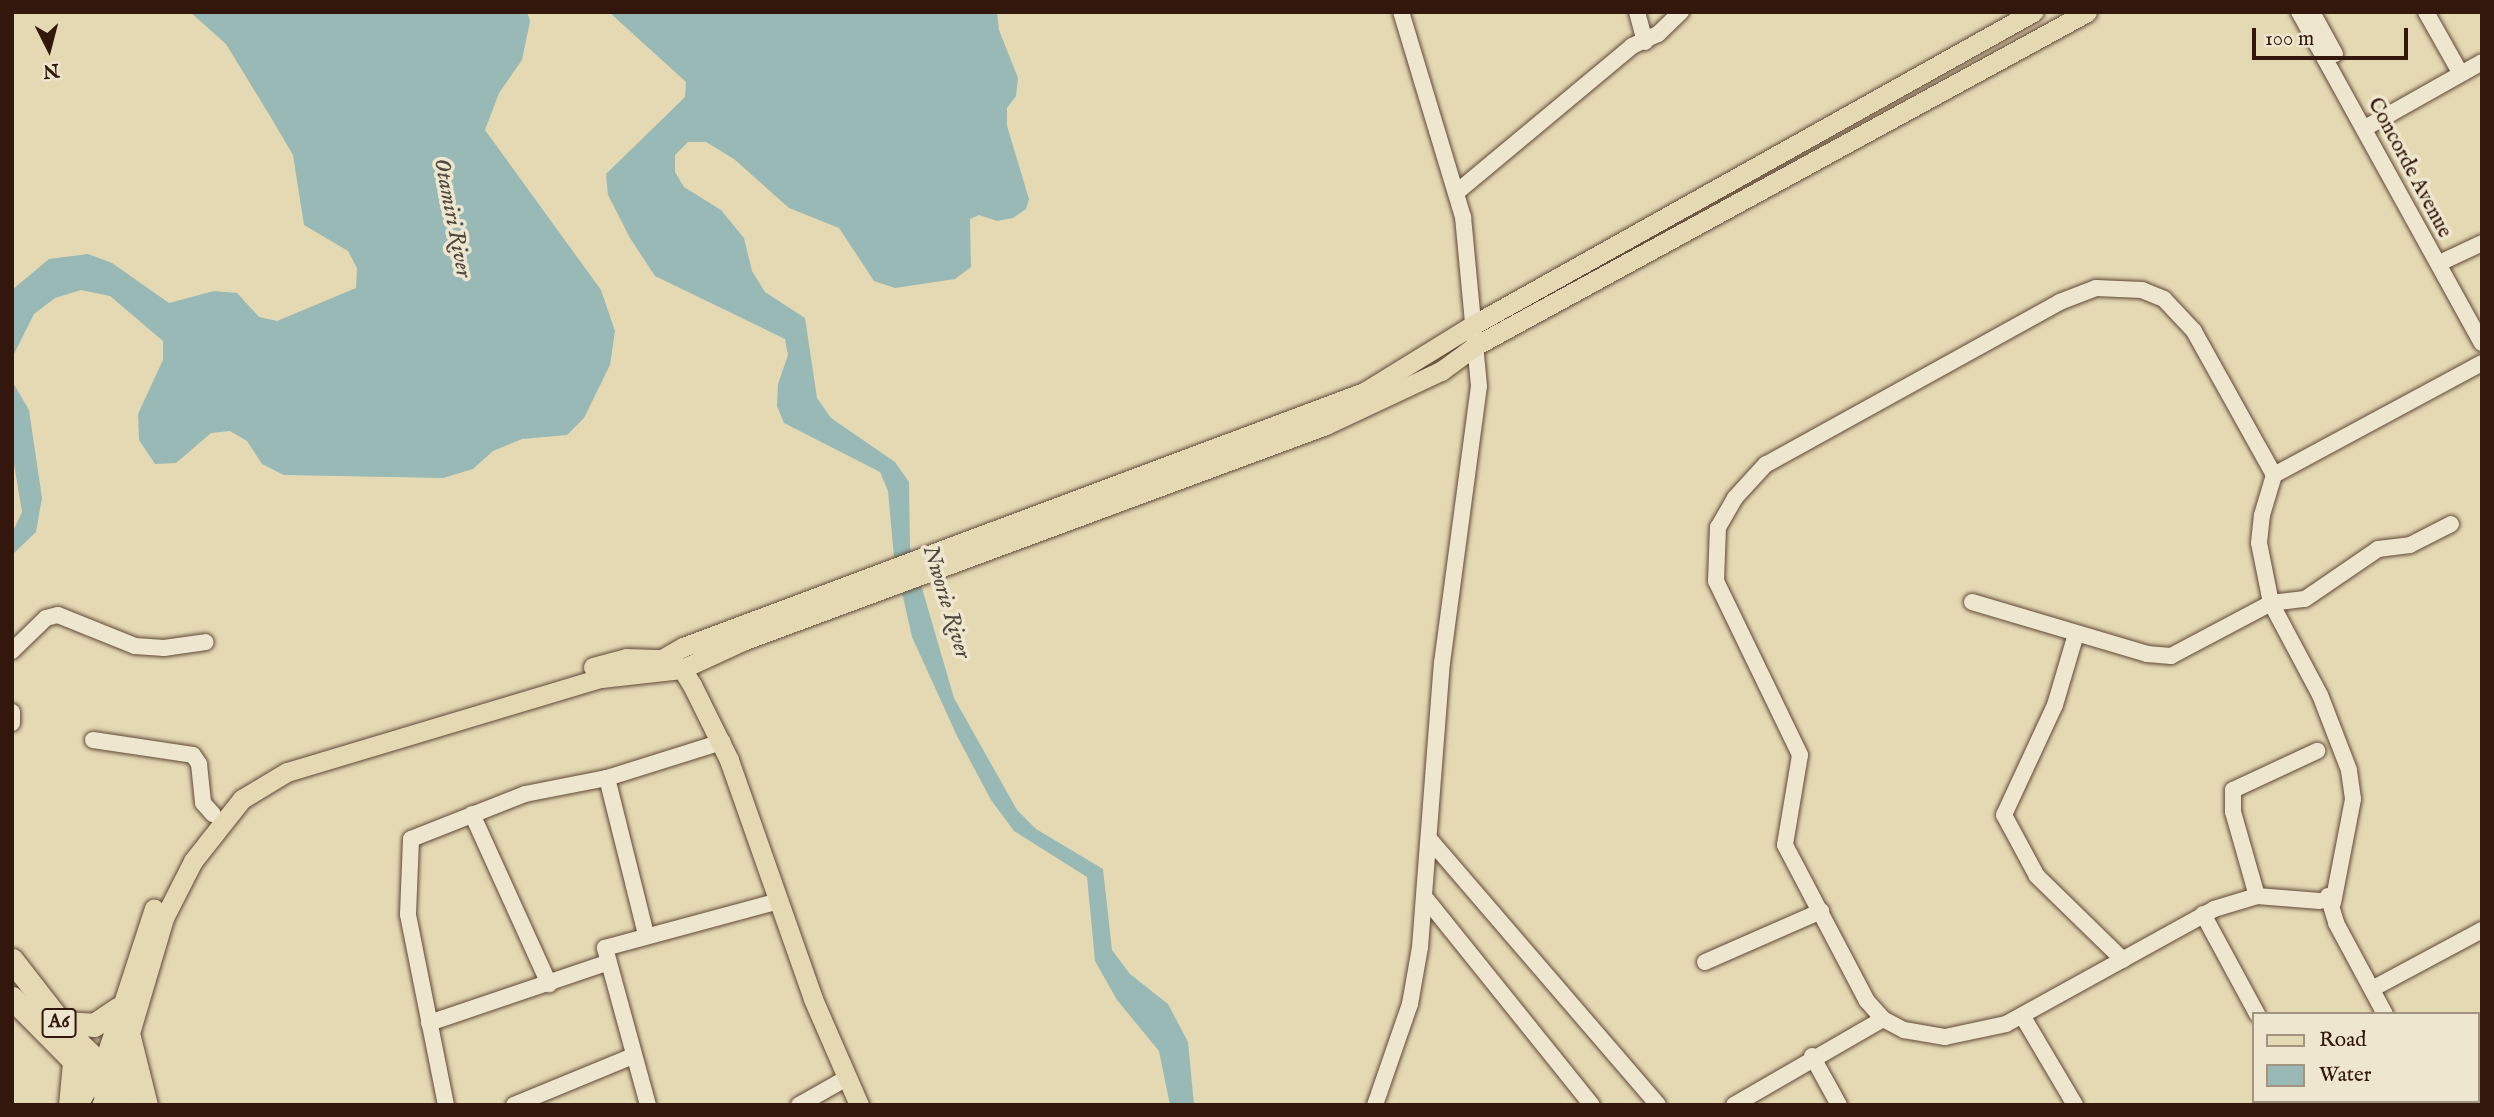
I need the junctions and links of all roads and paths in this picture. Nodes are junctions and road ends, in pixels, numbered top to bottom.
1 (1401, 12) edge
2 (1636, 12) edge
3 (1681, 12) edge
4 (2033, 12) edge
5 (2087, 12) edge
6 (2299, 12) edge
7 (2312, 12) edge
8 (2426, 12) edge
9 (1645, 42) junction
10 (2482, 62) edge
11 (2461, 74) junction
12 (2369, 126) junction
13 (1457, 192) junction
14 (2482, 243) edge
15 (2446, 260) junction
16 (2482, 324) edge
17 (1474, 325) junction
18 (2482, 343) edge
19 (1475, 346) junction
20 (2482, 363) edge
21 (2274, 475) junction
22 (2451, 524) dead end
23 (942, 561) junction
24 (1972, 602) dead end
25 (2271, 603) junction
26 (2076, 634) junction
27 (206, 642) dead end
28 (12, 651) edge
29 (669, 667) junction
30 (12, 712) edge
31 (12, 723) edge
32 (93, 740) dead end
33 (716, 744) junction
34 (2317, 751) dead end
35 (607, 778) junction
36 (213, 814) junction
37 (472, 814) junction
38 (1431, 841) junction
39 (2257, 896) junction
40 (1427, 900) junction
41 (774, 902) junction
42 (2327, 903) junction
43 (1821, 911) junction
44 (2203, 914) junction
45 (2482, 930) edge
46 (646, 934) junction
47 (12, 960) edge
48 (2123, 960) junction
49 (606, 962) junction
50 (1704, 962) dead end
51 (549, 984) junction
52 (2372, 989) junction
53 (12, 998) edge
54 (118, 1009) junction
55 (2256, 1012) edge
56 (2384, 1012) edge
57 (2023, 1017) junction
58 (1883, 1019) junction
59 (60, 1023) junction
60 (429, 1023) junction
61 (129, 1037) junction
62 (633, 1056) junction
63 (1812, 1056) junction
64 (74, 1063) junction
65 (840, 1080) junction
66 (106, 1088) edge
67 (69, 1105) edge
68 (78, 1105) edge
69 (145, 1105) edge
70 (446, 1105) edge
71 (514, 1105) edge
72 (648, 1105) edge
73 (799, 1105) edge
74 (846, 1105) edge
75 (859, 1105) edge
76 (1375, 1105) edge
77 (1592, 1105) edge
78 (1658, 1105) edge
79 (1734, 1105) edge
80 (1839, 1105) edge
81 (2075, 1105) edge

1 - 13 street
2 - 9 street
3 - 9 street
4 - 17 main road
5 - 19 main road
6 - 12 street, Concorde Avenue
7 - 12 street, Concorde Avenue
8 - 11 street
9 - 13 street
10 - 11 street
11 - 12 street
12 - 15 street, Concorde Avenue
12 - 18 street, Concorde Avenue
13 - 17 street
14 - 15 street
15 - 16 street, Concorde Avenue
17 - 19 street
17 - 23 main road
19 - 23 main road
19 - 38 street
20 - 21 street
21 - 25 street
21 - 43 street
22 - 25 street
23 - 29 main road
24 - 26 street
25 - 26 street
25 - 42 street
26 - 48 street
27 - 28 street
29 - 33 main road
29 - 36 main road
29 - 61 main road
30 - 31 street
32 - 36 street
33 - 35 street
33 - 41 main road
34 - 39 street
35 - 37 street
35 - 46 street
36 - 54 main road
37 - 51 street
37 - 60 street
38 - 40 street
38 - 78 street
39 - 42 street
39 - 44 street
40 - 76 street
40 - 77 street
41 - 46 street
41 - 65 main road
42 - 52 street
43 - 50 street
43 - 58 street
44 - 48 street
44 - 55 street
45 - 52 street
46 - 49 street
47 - 59 highway, A6
48 - 57 street
49 - 51 street
49 - 62 street
51 - 60 street
52 - 56 street
53 - 64 highway, A6
54 - 59 highway
54 - 66 main road
57 - 58 street
57 - 81 street
58 - 63 street
59 - 66 highway, A6
60 - 70 street
61 - 66 main road
61 - 69 highway
62 - 71 street
62 - 72 street
63 - 79 street
63 - 80 street
64 - 66 highway, A6
64 - 67 highway
65 - 73 street
65 - 74 main road
65 - 75 main road
66 - 68 main road
66 - 69 highway, A6

